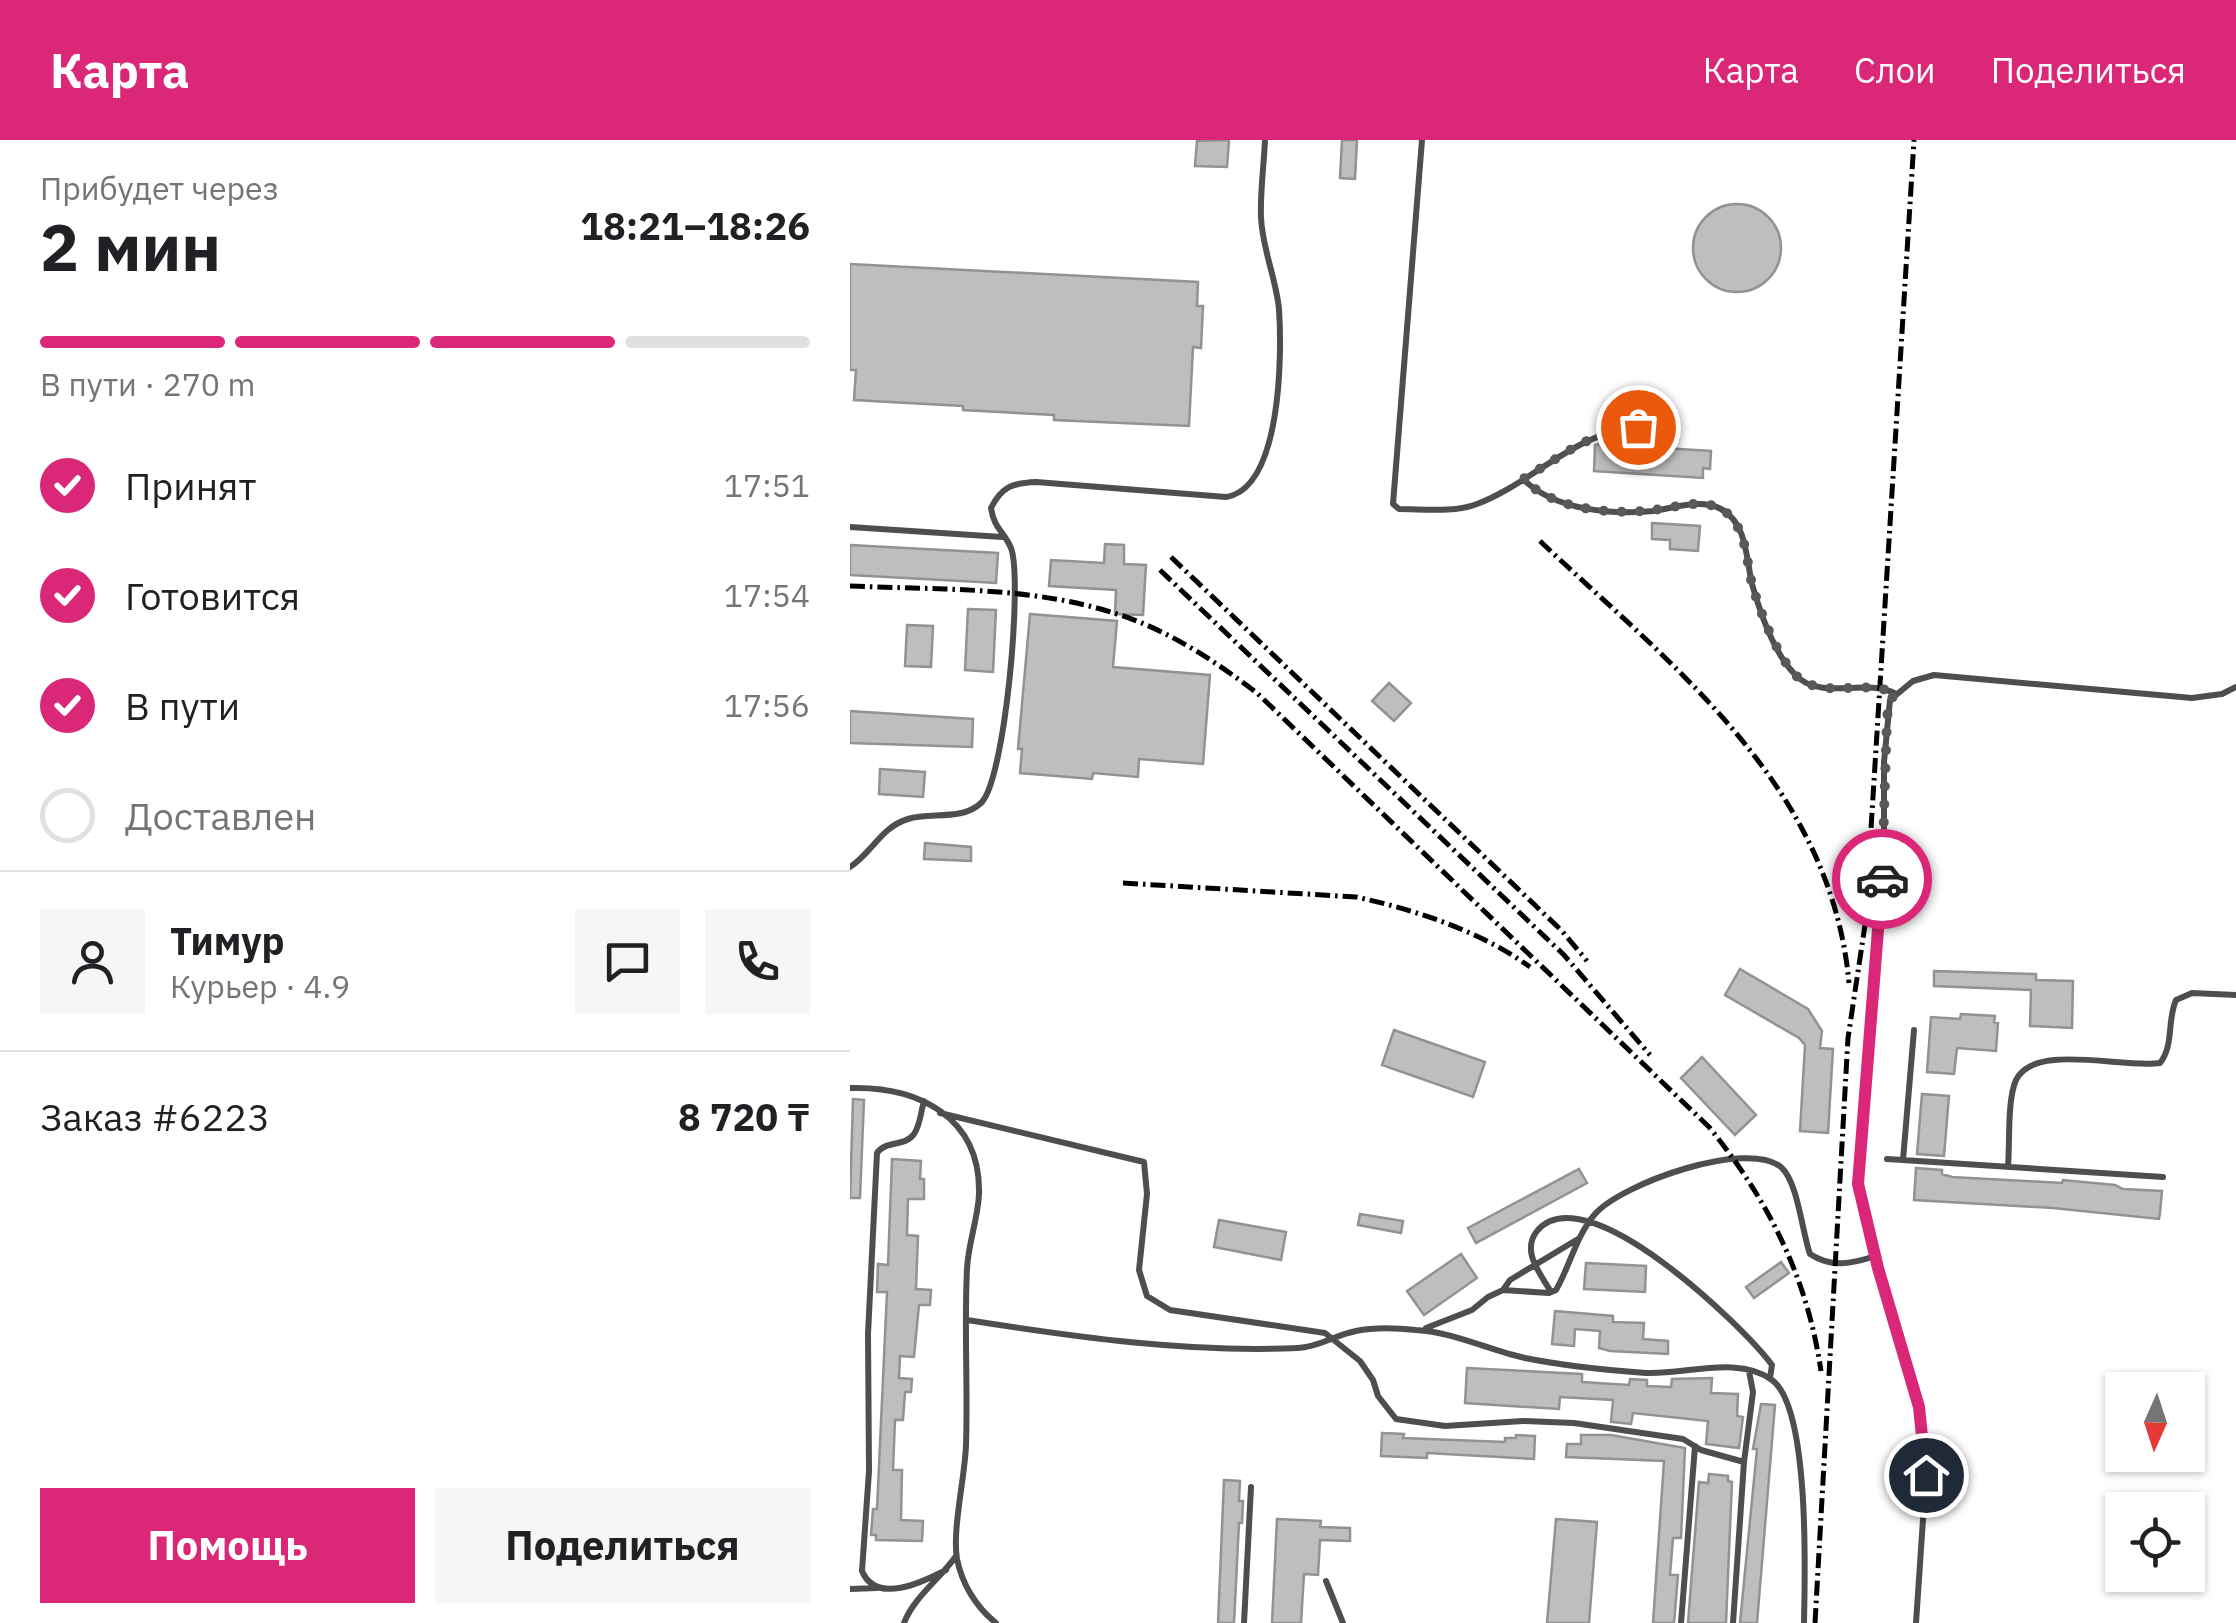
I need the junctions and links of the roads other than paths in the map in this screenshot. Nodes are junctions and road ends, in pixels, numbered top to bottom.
1 (1266, 140) edge
2 (1422, 140) edge
3 (1638, 427) dead end
4 (1523, 479) junction
5 (850, 527) edge
6 (1003, 537) junction
7 (2236, 687) edge
8 (1896, 694) junction
9 (850, 867) edge
10 (2236, 996) edge
11 (1914, 1030) dead end
12 (850, 1088) edge
13 (924, 1101) junction
14 (940, 1113) junction
15 (1887, 1160) dead end
16 (1902, 1160) junction
17 (2008, 1167) junction
18 (2163, 1177) dead end
19 (1592, 1219) junction
20 (1580, 1238) junction
21 (1875, 1256) junction
22 (1535, 1264) junction
23 (1503, 1290) junction
24 (1551, 1292) junction
25 (967, 1320) junction
26 (1422, 1330) junction
27 (1331, 1338) junction
28 (1749, 1371) junction
29 (1770, 1378) junction
30 (1694, 1446) junction
31 (1744, 1462) junction
32 (1250, 1488) dead end
33 (956, 1556) junction
34 (946, 1570) junction
35 (1326, 1581) dead end
36 (884, 1588) junction
37 (850, 1589) edge
38 (904, 1623) edge
39 (996, 1623) edge
40 (1244, 1623) edge
41 (1343, 1623) edge
42 (1681, 1623) edge
43 (1733, 1623) edge
44 (1804, 1623) edge
45 (1916, 1623) edge

1 - 6 lane
2 - 4 lane
3 - 4 lane
4 - 8 lane
5 - 6 lane
6 - 9 lane
7 - 8 lane
8 - 21 lane
10 - 17 lane
11 - 16 lane
12 - 13 lane
13 - 14 lane
13 - 36 lane
14 - 25 lane
14 - 27 lane
15 - 16 lane
16 - 17 lane
17 - 18 lane
19 - 20 lane
19 - 21 lane
19 - 22 lane
19 - 29 lane
20 - 22 lane
20 - 24 lane
21 - 45 lane
22 - 23 lane
22 - 24 lane
23 - 24 lane
23 - 26 lane
25 - 27 lane
25 - 33 lane
26 - 27 lane
26 - 28 lane
27 - 30 lane
28 - 29 lane
28 - 31 lane
29 - 44 lane
30 - 31 lane
30 - 42 lane
31 - 43 lane
32 - 40 lane
33 - 34 lane
33 - 39 lane
34 - 36 lane
34 - 38 lane
35 - 41 lane
36 - 37 lane

